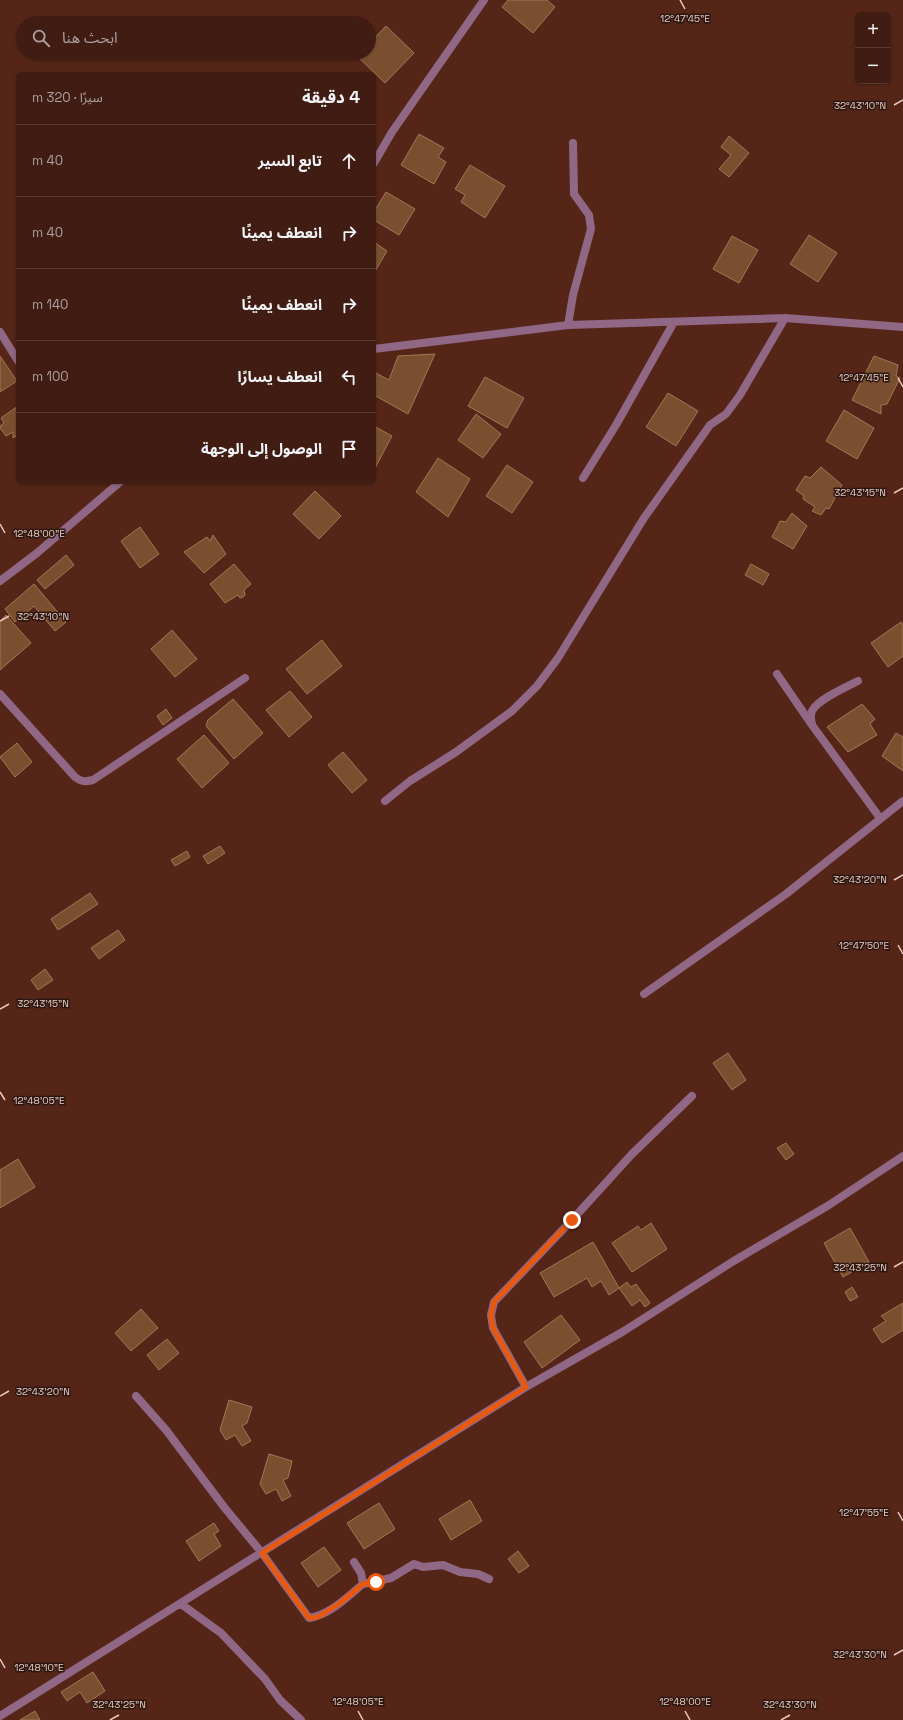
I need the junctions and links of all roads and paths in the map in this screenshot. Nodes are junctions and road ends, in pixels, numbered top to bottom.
1 (484, 0) edge
2 (573, 143) dead end
3 (376, 160) edge
4 (785, 318) junction
5 (674, 322) junction
6 (568, 325) junction
7 (903, 327) edge
8 (0, 332) edge
9 (376, 349) edge
10 (16, 358) edge
11 (583, 478) dead end
12 (118, 484) edge
13 (0, 581) edge
14 (777, 674) dead end
15 (245, 678) dead end
16 (858, 681) dead end
17 (0, 694) edge
18 (812, 725) junction
19 (385, 801) dead end
20 (903, 801) edge
21 (880, 818) junction
22 (644, 994) dead end
23 (692, 1096) dead end
24 (903, 1156) edge
25 (526, 1387) junction
26 (136, 1396) dead end
27 (262, 1553) junction
28 (354, 1562) dead end
29 (489, 1579) dead end
30 (363, 1584) junction
31 (181, 1604) junction
32 (0, 1716) edge
33 (301, 1720) edge

1 - 3 street
2 - 6 street
4 - 5 street
4 - 7 street
4 - 19 street
5 - 6 street
5 - 11 street
6 - 9 street
8 - 10 street
12 - 13 street
14 - 18 street
15 - 17 street
16 - 18 street
18 - 21 street
20 - 21 street
21 - 22 street
23 - 25 street
24 - 25 street
25 - 27 street
26 - 27 street
27 - 30 street
27 - 31 street
28 - 30 street
29 - 30 street
31 - 32 street
31 - 33 street

